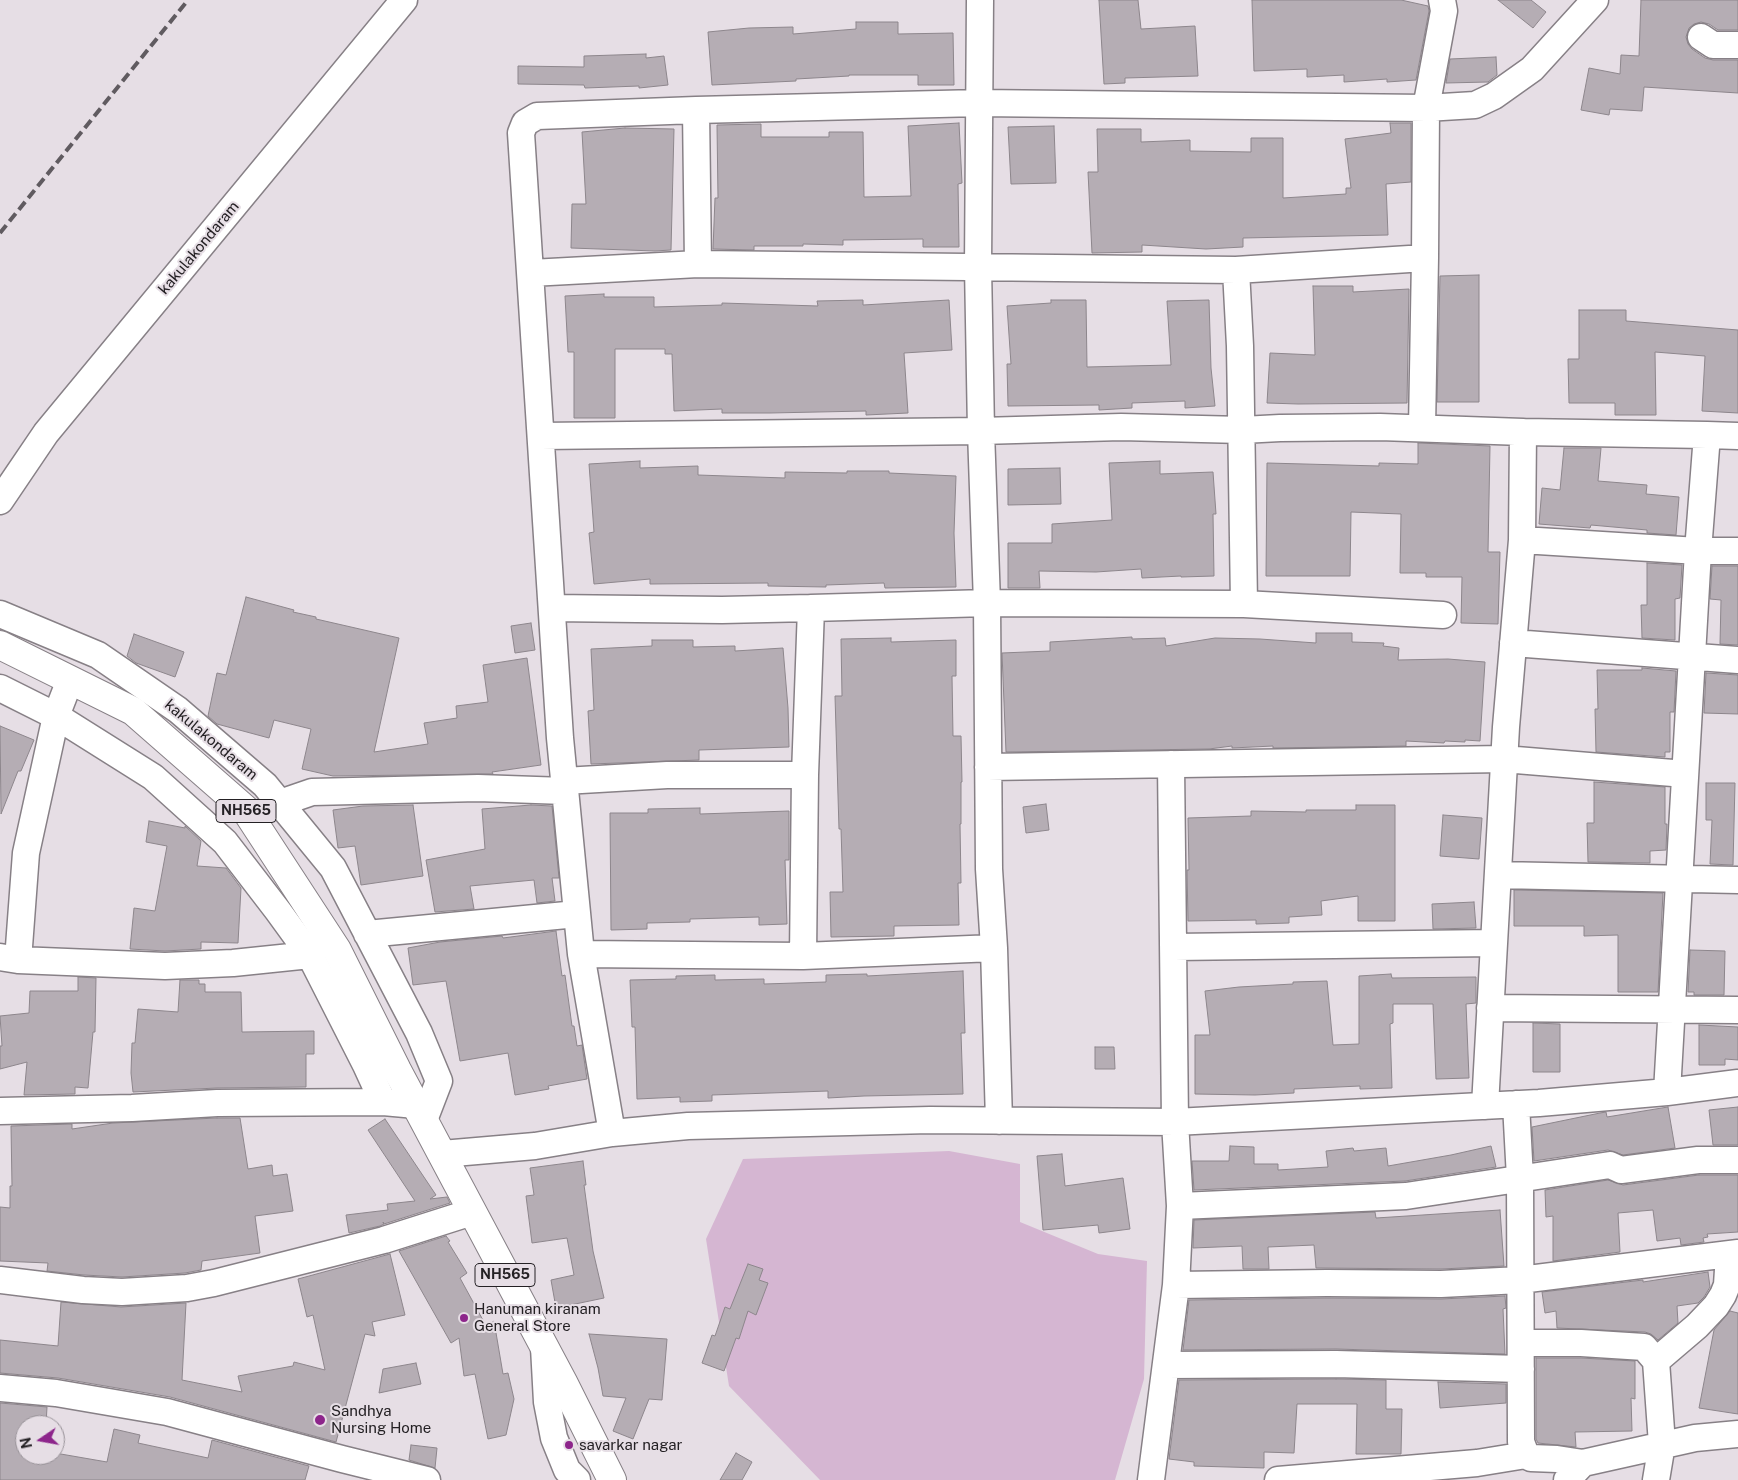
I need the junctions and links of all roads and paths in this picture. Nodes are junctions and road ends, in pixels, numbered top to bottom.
1 (404, 0) edge
2 (980, 0) edge
3 (1442, 0) edge
4 (1589, 2) edge
5 (1701, 37) dead end
6 (1738, 45) edge
7 (979, 103) junction
8 (1426, 108) junction
9 (696, 110) junction
10 (1426, 258) junction
11 (698, 264) junction
12 (978, 266) junction
13 (1236, 270) junction
14 (531, 273) junction
15 (1422, 428) junction
16 (1242, 430) junction
17 (981, 431) junction
18 (1523, 432) junction
19 (1708, 434) junction
20 (541, 436) junction
21 (1738, 436) edge
22 (0, 500) edge
23 (1522, 540) junction
24 (1698, 551) junction
25 (1738, 551) edge
26 (987, 603) junction
27 (1244, 604) junction
28 (552, 608) junction
29 (811, 608) junction
30 (0, 614) edge
31 (1443, 616) dead end
32 (1513, 643) junction
33 (0, 645) edge
34 (1692, 656) junction
35 (1738, 660) edge
36 (70, 680) junction
37 (0, 688) edge
38 (56, 716) junction
39 (1504, 759) junction
40 (1170, 764) junction
41 (988, 767) junction
42 (1685, 774) junction
43 (805, 775) junction
44 (564, 786) junction
45 (280, 803) junction
46 (1498, 875) junction
47 (1679, 879) junction
48 (1738, 880) edge
49 (577, 914) junction
50 (368, 934) junction
51 (1494, 943) junction
52 (1174, 946) junction
53 (994, 948) junction
54 (582, 954) junction
55 (310, 955) junction
56 (803, 956) junction
57 (9, 958) edge
58 (1490, 1008) junction
59 (1738, 1010) edge
60 (1671, 1011) junction
61 (1738, 1083) edge
62 (1667, 1092) junction
63 (383, 1102) junction
64 (1516, 1104) junction
65 (1485, 1106) junction
66 (0, 1111) edge
67 (420, 1112) junction
68 (999, 1121) junction
69 (1175, 1122) junction
70 (612, 1133) junction
71 (442, 1154) junction
72 (1738, 1160) edge
73 (1520, 1178) junction
74 (1180, 1206) junction
75 (472, 1212) junction
76 (1733, 1254) edge
77 (0, 1280) edge
78 (1520, 1280) junction
79 (1176, 1285) junction
80 (1521, 1343) junction
81 (544, 1347) junction
82 (1656, 1362) junction
83 (1166, 1365) junction
84 (1521, 1369) junction
85 (0, 1388) edge
86 (1738, 1434) edge
87 (1662, 1444) junction
88 (1526, 1455) junction
89 (1575, 1471) edge
90 (570, 1477) edge
91 (427, 1480) edge
92 (612, 1480) edge
93 (1151, 1480) edge
94 (1278, 1480) edge
95 (1656, 1480) edge

1 - 22 street, kakulakondaram
2 - 7 street
3 - 8 street
4 - 8 street
5 - 6 street
7 - 8 street
7 - 9 street
7 - 12 street
8 - 10 street
9 - 11 street
9 - 14 street
10 - 13 street
10 - 15 street
11 - 12 street
11 - 14 street
12 - 13 street
12 - 17 street
13 - 16 street
14 - 20 street
15 - 16 street
15 - 18 street
16 - 17 street
16 - 27 street
17 - 20 street
17 - 26 street
18 - 19 street
18 - 23 street
19 - 21 street
19 - 24 street
20 - 28 street
23 - 24 street
23 - 32 street
24 - 25 street
24 - 34 street
26 - 27 street
26 - 29 street
26 - 41 street
27 - 31 street
28 - 29 street
28 - 44 street
29 - 43 street
30 - 45 street, kakulakondaram
32 - 34 street
32 - 39 street
33 - 36 highway, NH565
34 - 35 street
34 - 42 street
36 - 38 street
36 - 67 highway, NH565
37 - 38 street
38 - 55 street
38 - 57 street
39 - 40 street
39 - 42 street
39 - 46 street
40 - 41 street
40 - 52 street
41 - 53 street
42 - 47 street
43 - 44 street
43 - 56 street
44 - 45 street
44 - 49 street
45 - 50 street, kakulakondaram
46 - 47 street
46 - 51 street
47 - 48 street
47 - 60 street
49 - 50 street
49 - 54 street
50 - 67 street, kakulakondaram
51 - 52 street
51 - 58 street
52 - 69 street
53 - 56 street
53 - 68 street
54 - 56 street
54 - 70 street
55 - 57 street
55 - 63 street
58 - 60 street
58 - 65 street
59 - 60 street
60 - 62 street
61 - 62 street
62 - 64 street
63 - 66 street
63 - 67 street
64 - 65 street
64 - 73 street
65 - 69 street
67 - 71 highway, NH565
68 - 69 street
68 - 70 street
69 - 74 street
70 - 71 street
71 - 75 highway, NH565
72 - 73 street
73 - 74 street
73 - 78 street
74 - 79 street
75 - 77 street
75 - 81 highway, NH565
76 - 78 street
76 - 82 street
78 - 79 street
78 - 80 street
79 - 83 street
80 - 82 street
80 - 84 street
81 - 90 street
81 - 92 highway, NH565
82 - 87 street
83 - 84 street
83 - 93 street
84 - 88 street
85 - 91 street
86 - 87 street
87 - 89 street
87 - 95 street
88 - 89 street
88 - 94 street

